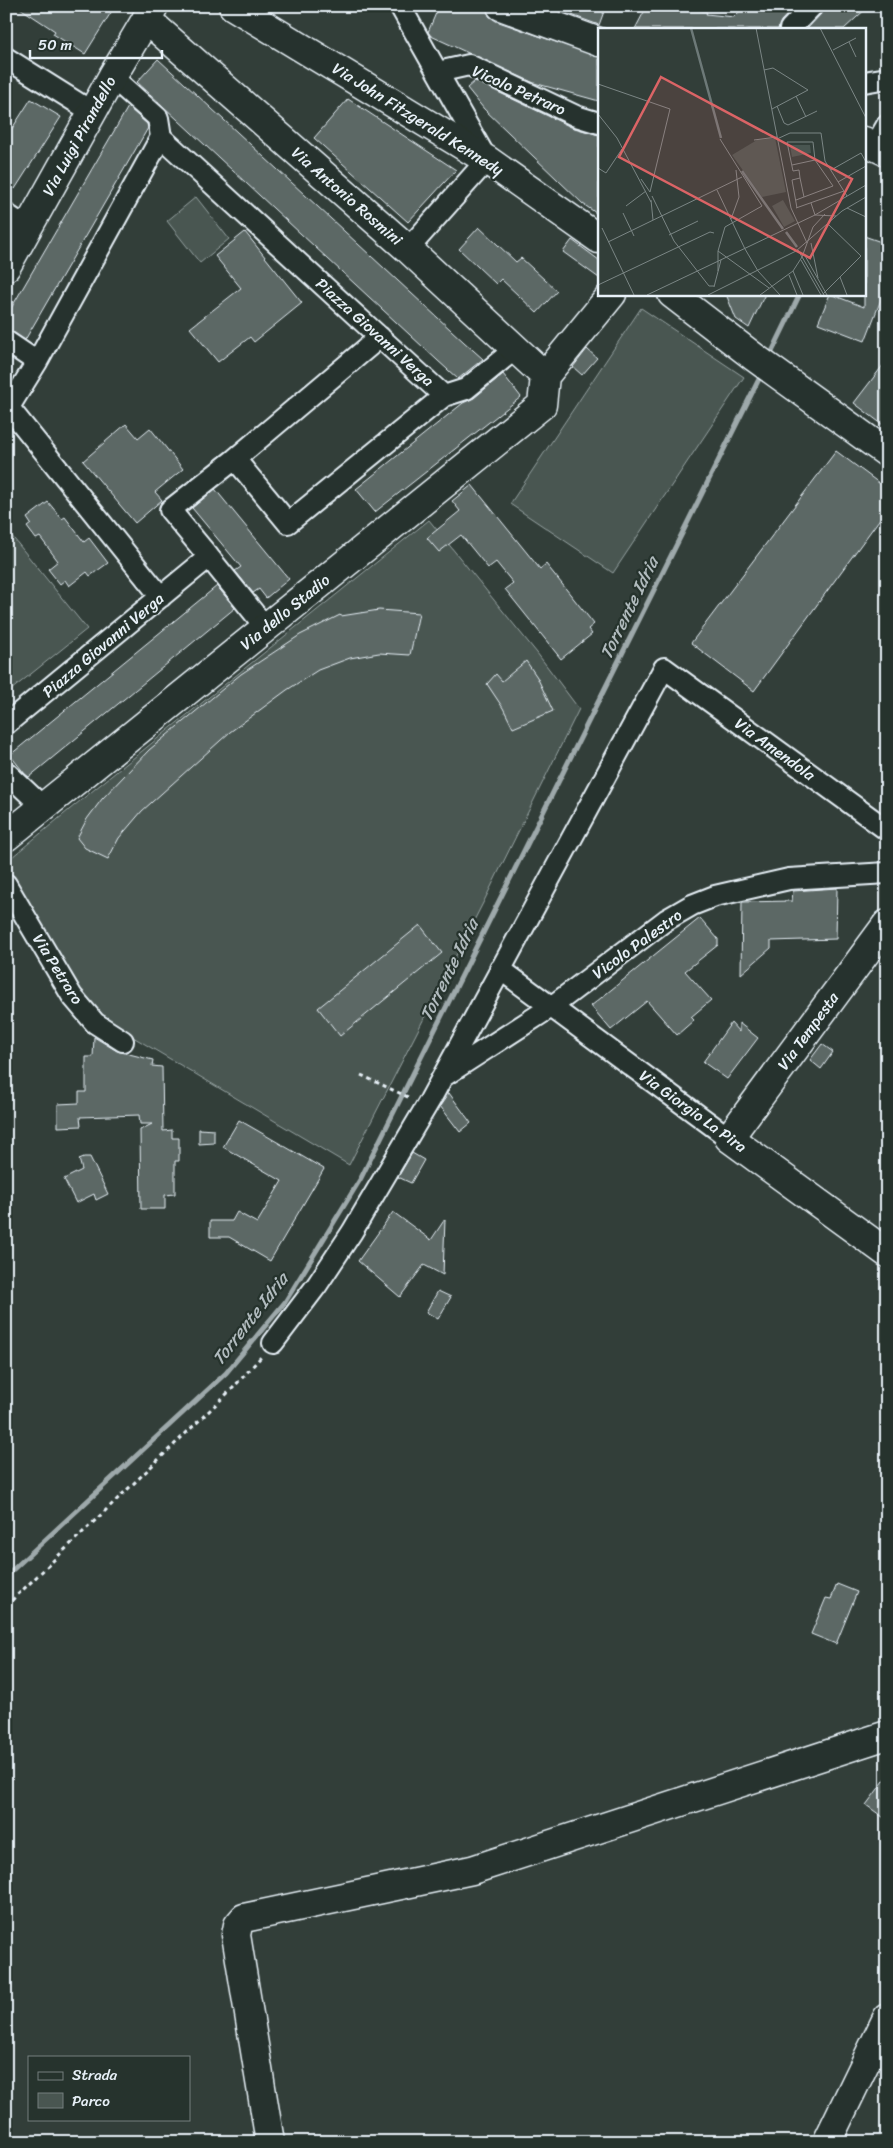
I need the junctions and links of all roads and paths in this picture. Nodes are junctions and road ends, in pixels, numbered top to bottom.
1 (233, 6) edge
2 (400, 6) edge
3 (812, 6) edge
4 (505, 7) edge
5 (150, 13) edge
6 (791, 28) edge
7 (598, 42) edge
8 (6, 58) edge
9 (438, 72) junction
10 (112, 77) junction
11 (886, 77) edge
12 (866, 82) edge
13 (92, 112) junction
14 (598, 123) edge
15 (160, 137) junction
16 (488, 160) junction
17 (17, 221) edge
18 (598, 238) edge
19 (408, 250) junction
20 (6, 267) edge
21 (611, 295) edge
22 (673, 295) edge
23 (380, 337) junction
24 (6, 341) edge
25 (515, 349) junction
26 (37, 362) junction
27 (546, 376) junction
28 (444, 396) junction
29 (8, 411) edge
30 (887, 454) edge
31 (235, 459) junction
32 (209, 558) junction
33 (161, 597) junction
34 (266, 628) junction
35 (6, 724) edge
36 (6, 772) edge
37 (43, 807) junction
38 (887, 830) edge
39 (6, 837) edge
40 (887, 873) edge
41 (6, 884) edge
42 (887, 924) edge
43 (500, 970) junction
44 (551, 1007) junction
45 (123, 1040) dead end
46 (361, 1075) dead end
47 (442, 1077) junction
48 (415, 1100) dead end
49 (730, 1138) junction
50 (887, 1253) edge
51 (273, 1343) joint
52 (6, 1606) edge
53 (887, 1735) edge
54 (887, 2018) edge
55 (270, 2142) edge
56 (827, 2142) edge

1 - 16 street, Via John Fitzgerald Kennedy
2 - 9 street
3 - 6 street
4 - 7 street
5 - 10 street, Via Luigi Pirandello
5 - 19 street, Via Antonio Rosmini
8 - 13 street
9 - 14 street, Vicolo Petraro
9 - 16 street
10 - 13 street, Via Luigi Pirandello
10 - 15 street
11 - 12 street
13 - 17 street, Via Luigi Pirandello
15 - 23 street, Piazza Giovanni Verga
15 - 26 street
16 - 18 street, Via John Fitzgerald Kennedy
16 - 19 street
17 - 20 street, Via Luigi Pirandello
19 - 25 street, Via Antonio Rosmini
21 - 27 street
22 - 30 street
23 - 28 street, Piazza Giovanni Verga
23 - 31 street
24 - 26 street
25 - 27 street, Via Antonio Rosmini
25 - 28 street
26 - 29 street
27 - 34 street, Via dello Stadio
28 - 31 street, Piazza Giovanni Verga
29 - 33 street
31 - 32 street
32 - 33 street, Piazza Giovanni Verga
32 - 34 street
33 - 35 street, Piazza Giovanni Verga
34 - 37 street, Via dello Stadio
36 - 37 street
37 - 39 street, Via dello Stadio
38 - 43 street, Via Amendola
40 - 44 street, Vicolo Palestro
41 - 45 street, Via Petraro
42 - 49 street, Via Tempesta
43 - 44 street, Via Giorgio La Pira
43 - 47 street
44 - 47 street, Vicolo Palestro
44 - 49 street, Via Giorgio La Pira
46 - 48 path
47 - 51 street
49 - 50 street, Via Giorgio La Pira
51 - 52 path
53 - 55 street
54 - 56 street

